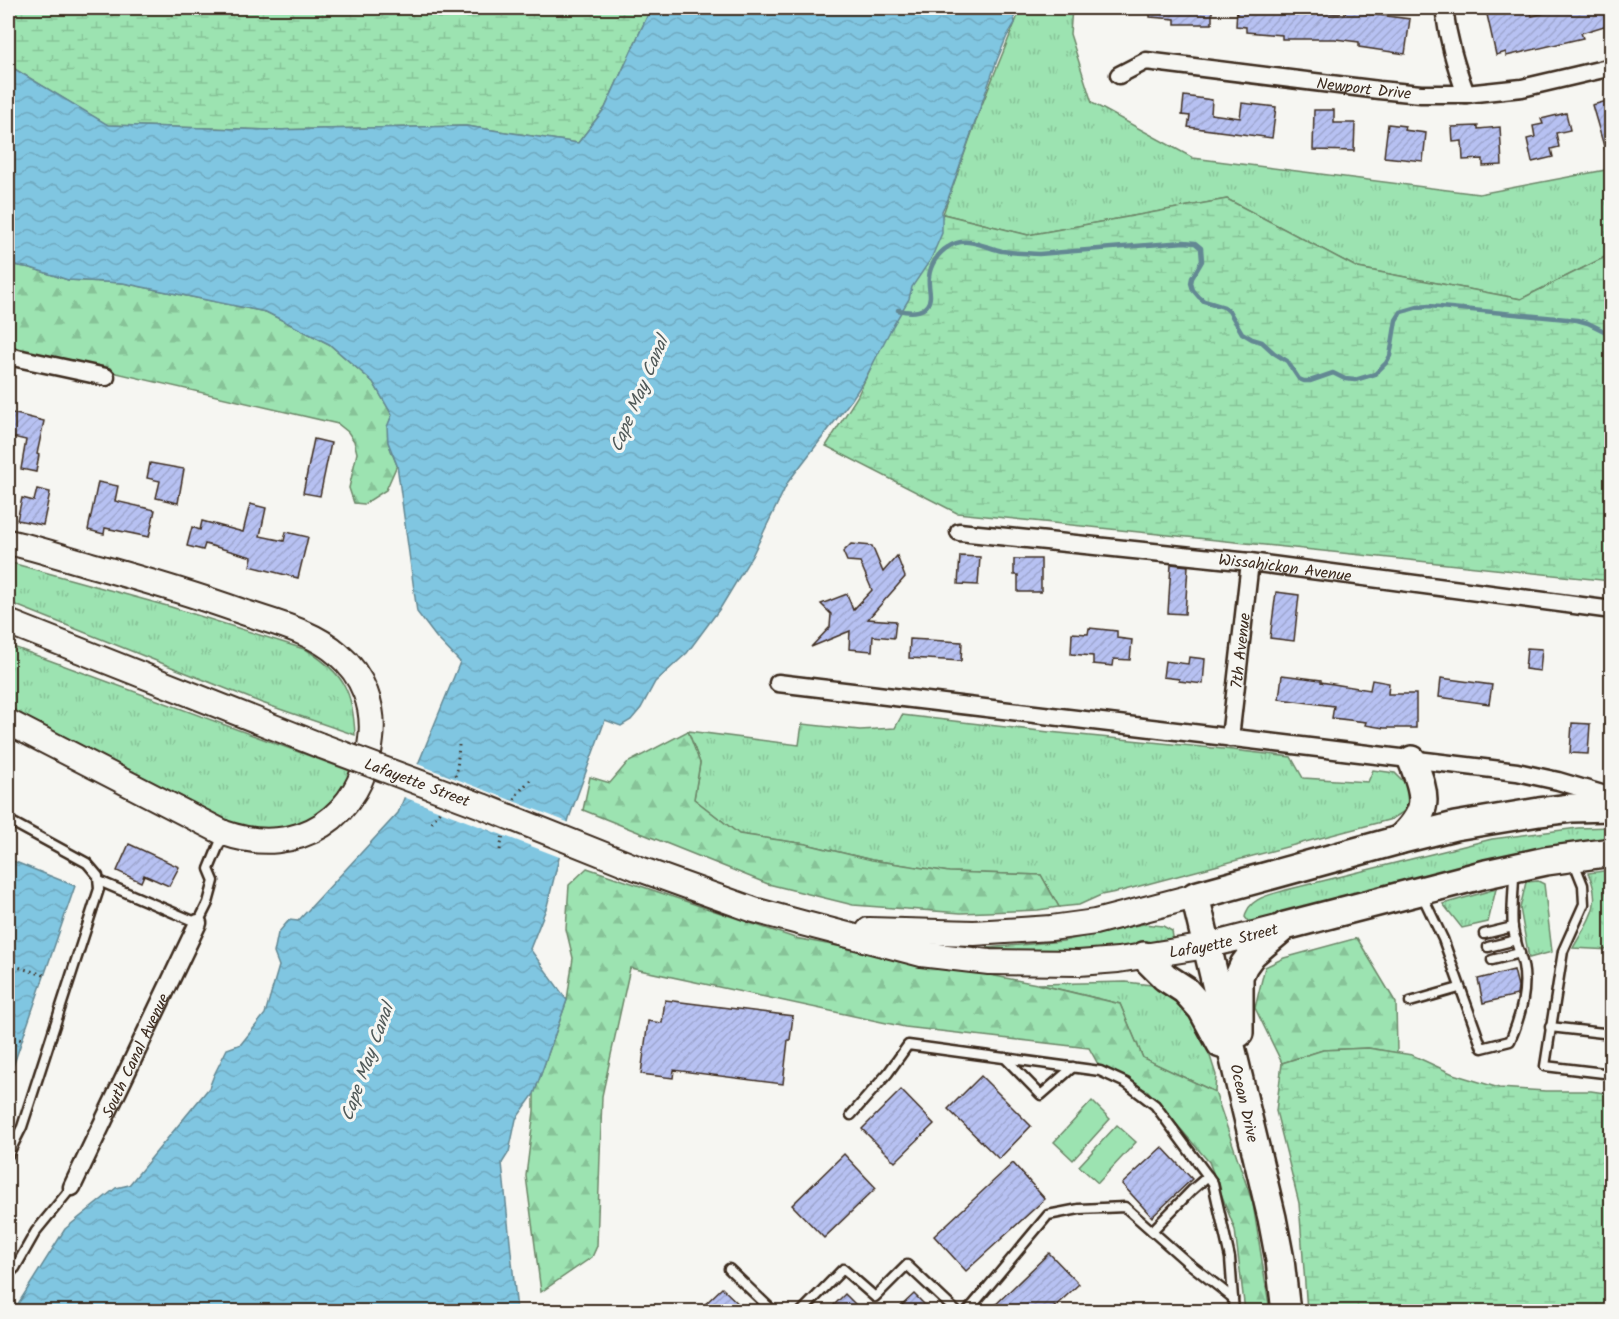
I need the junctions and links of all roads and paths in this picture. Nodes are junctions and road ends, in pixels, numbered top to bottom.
1 (1444, 8) edge
2 (1611, 68) edge
3 (1119, 75) dead end
4 (1466, 94) junction
5 (8, 356) edge
6 (106, 377) dead end
7 (959, 532) dead end
8 (8, 542) edge
9 (1250, 562) junction
10 (1611, 610) edge
11 (8, 622) edge
12 (778, 683) dead end
13 (8, 722) edge
14 (1230, 738) junction
15 (1412, 760) junction
16 (1611, 797) edge
17 (1611, 807) edge
18 (8, 820) edge
19 (224, 833) junction
20 (1399, 840) junction
21 (1611, 852) edge
22 (1571, 857) junction
23 (1515, 867) junction
24 (99, 881) junction
25 (1419, 890) junction
26 (1195, 896) junction
27 (198, 923) junction
28 (1285, 926) junction
29 (1513, 927) junction
30 (830, 930) junction
31 (1484, 934) dead end
32 (1516, 940) junction
33 (1207, 946) junction
34 (1488, 947) dead end
35 (1520, 953) junction
36 (1144, 956) junction
37 (1492, 960) dead end
38 (8, 964) edge
39 (44, 975) dead end
40 (1459, 988) junction
41 (1410, 1002) dead end
42 (1551, 1027) junction
43 (1611, 1034) edge
44 (8, 1035) edge
45 (22, 1040) dead end
46 (1005, 1058) junction
47 (1073, 1067) junction
48 (1611, 1074) edge
49 (1240, 1080) junction
50 (851, 1115) dead end
51 (8, 1155) edge
52 (1208, 1176) junction
53 (72, 1187) joint
54 (1152, 1231) junction
55 (729, 1269) dead end
56 (8, 1274) edge
57 (1233, 1298) junction
58 (18, 1304) dead end
59 (15, 1311) edge
60 (774, 1311) edge
61 (801, 1311) edge
62 (957, 1311) edge
63 (967, 1311) edge
64 (1234, 1311) edge
65 (1286, 1311) edge

1 - 4 street
2 - 4 street, Newport Drive
3 - 4 street, Newport Drive
5 - 6 street
7 - 9 street, Wissahickon Avenue
8 - 19 main road
9 - 10 street, Wissahickon Avenue
9 - 14 street, 7th Avenue
11 - 30 main road, Lafayette Street, bridge
12 - 14 street
13 - 19 main road
14 - 15 street
15 - 16 street
15 - 20 main road
17 - 20 main road, Lafayette Street
18 - 24 lane
19 - 27 lane
20 - 26 main road, Lafayette Street
21 - 22 main road, Lafayette Street
22 - 23 main road, Lafayette Street
22 - 42 lane
23 - 25 main road, Lafayette Street
23 - 29 lane
24 - 27 lane
24 - 51 lane
25 - 28 main road, Lafayette Street
25 - 40 lane
26 - 30 main road, Lafayette Street
26 - 33 main road, Ocean Drive
27 - 53 street, South Canal Avenue
28 - 33 main road, Lafayette Street
28 - 49 main road
29 - 31 lane
29 - 32 lane
30 - 36 main road, Lafayette Street
32 - 34 lane
32 - 35 lane
33 - 36 main road, Lafayette Street
33 - 49 main road, Ocean Drive
35 - 37 lane
35 - 40 lane
36 - 49 main road
38 - 39 path
40 - 41 lane
42 - 43 lane
42 - 48 lane
44 - 45 path
46 - 47 lane
46 - 47 lane
46 - 50 lane
47 - 52 lane
49 - 65 main road, Ocean Drive
52 - 54 lane
52 - 57 lane
53 - 56 lane
54 - 57 lane
54 - 63 lane
55 - 60 lane
57 - 64 lane
58 - 59 path
61 - 62 lane

